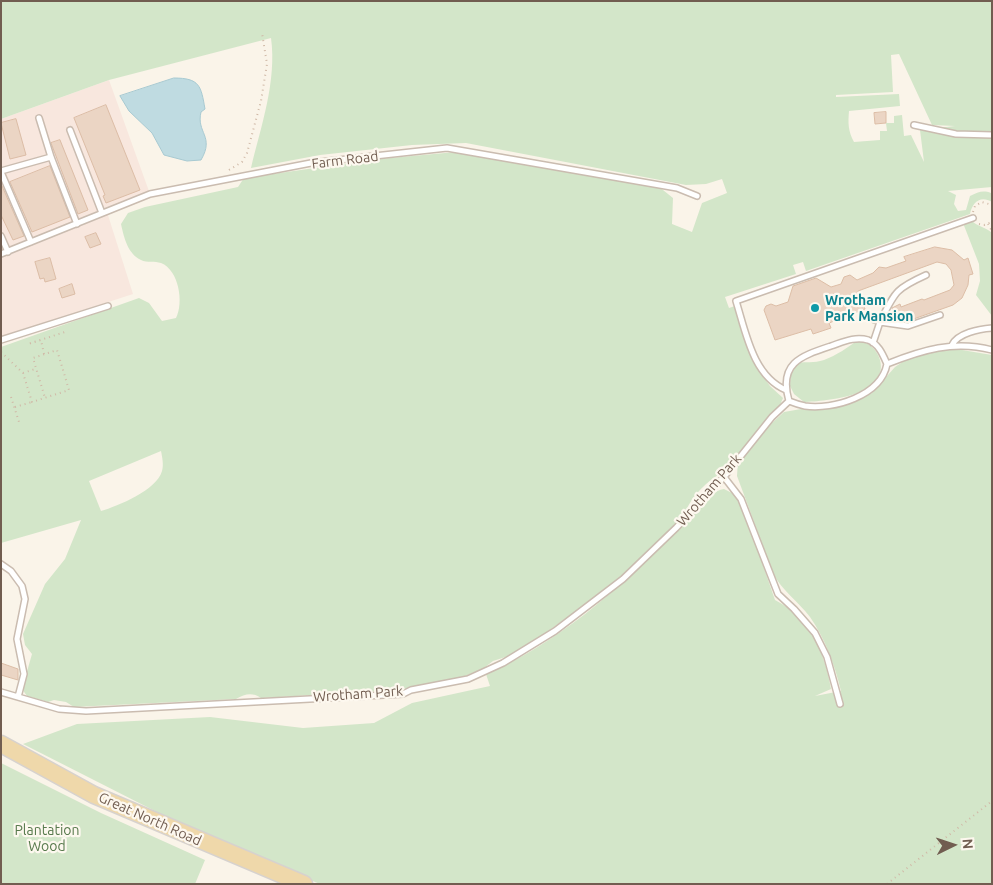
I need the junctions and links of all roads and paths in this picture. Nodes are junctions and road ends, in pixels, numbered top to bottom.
1 (262, 33) dead end
2 (39, 118) dead end
3 (914, 125) dead end
4 (70, 130) dead end
5 (992, 134) edge
6 (51, 157) junction
7 (228, 171) dead end
8 (1, 172) edge
9 (697, 196) dead end
10 (992, 205) edge
11 (102, 213) junction
12 (973, 218) junction
13 (992, 222) edge
14 (77, 224) junction
15 (988, 224) junction
16 (992, 231) edge
17 (1, 236) edge
18 (31, 242) junction
19 (8, 252) junction
20 (1, 254) edge
21 (926, 275) dead end
22 (108, 306) dead end
23 (940, 316) dead end
24 (870, 318) dead end
25 (880, 322) junction
26 (992, 328) edge
27 (65, 332) dead end
28 (1, 340) edge
29 (873, 343) junction
30 (952, 345) junction
31 (992, 350) edge
32 (1, 352) edge
33 (44, 354) junction
34 (887, 364) junction
35 (36, 369) junction
36 (23, 373) junction
37 (786, 390) junction
38 (11, 397) dead end
39 (44, 398) junction
40 (789, 401) junction
41 (32, 402) junction
42 (14, 408) junction
43 (18, 422) dead end
44 (724, 477) junction
45 (1, 564) edge
46 (1, 692) edge
47 (18, 697) junction
48 (840, 704) dead end
49 (1, 744) edge
50 (992, 800) edge
51 (304, 884) edge
52 (887, 884) edge

1 - 7 path
2 - 6 lane
3 - 5 lane
4 - 11 lane
6 - 8 lane
6 - 14 lane
8 - 18 lane
9 - 11 lane, Farm Road
10 - 12 path
11 - 14 lane, Farm Road
12 - 15 path
12 - 37 lane
13 - 15 path
14 - 18 lane, Farm Road
15 - 16 path
17 - 19 lane
18 - 19 lane, Farm Road
19 - 20 lane, Farm Road
21 - 25 lane
22 - 28 lane
23 - 25 lane
24 - 25 lane
25 - 29 lane
26 - 30 lane
27 - 33 path
29 - 34 lane
29 - 37 lane
30 - 31 lane
30 - 34 lane
32 - 36 path
33 - 35 path
33 - 39 path
34 - 40 lane
35 - 36 path
35 - 39 path
36 - 41 path
37 - 40 lane
38 - 42 path
39 - 41 path
40 - 44 lane, Wrotham Park
41 - 42 path
42 - 43 path
44 - 47 lane, Wrotham Park
44 - 48 lane
45 - 47 lane
46 - 47 lane, Wrotham Park
49 - 51 main road, Great North Road
50 - 52 path

